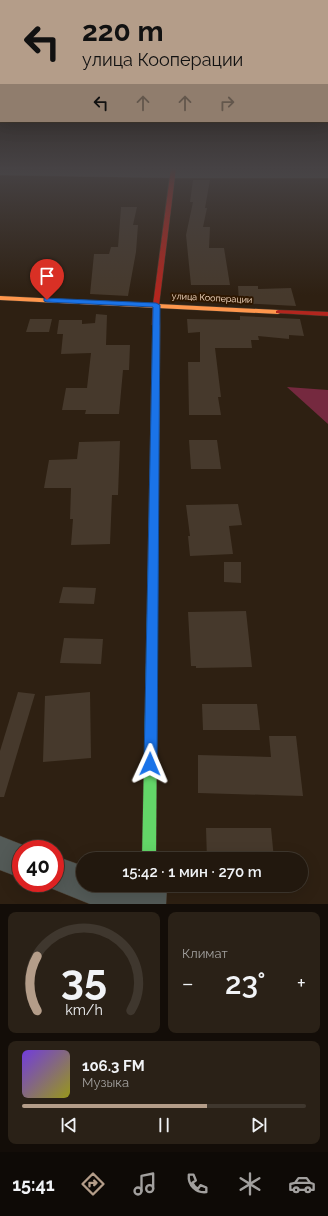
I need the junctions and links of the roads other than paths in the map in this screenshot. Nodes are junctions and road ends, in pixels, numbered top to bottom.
1 (169, 210) edge
2 (0, 298) edge
3 (156, 305) junction
4 (328, 314) edge
5 (149, 852) edge
6 (0, 853) edge
7 (12, 857) edge
8 (64, 877) edge
9 (76, 881) edge
10 (105, 892) edge
11 (149, 892) edge
12 (137, 904) edge
13 (148, 904) edge

1 - 3 street
2 - 3 street, улица Кооперации
3 - 4 street, улица Кооперации
3 - 5 street
6 - 7 street
8 - 9 street
10 - 12 street
11 - 13 street

